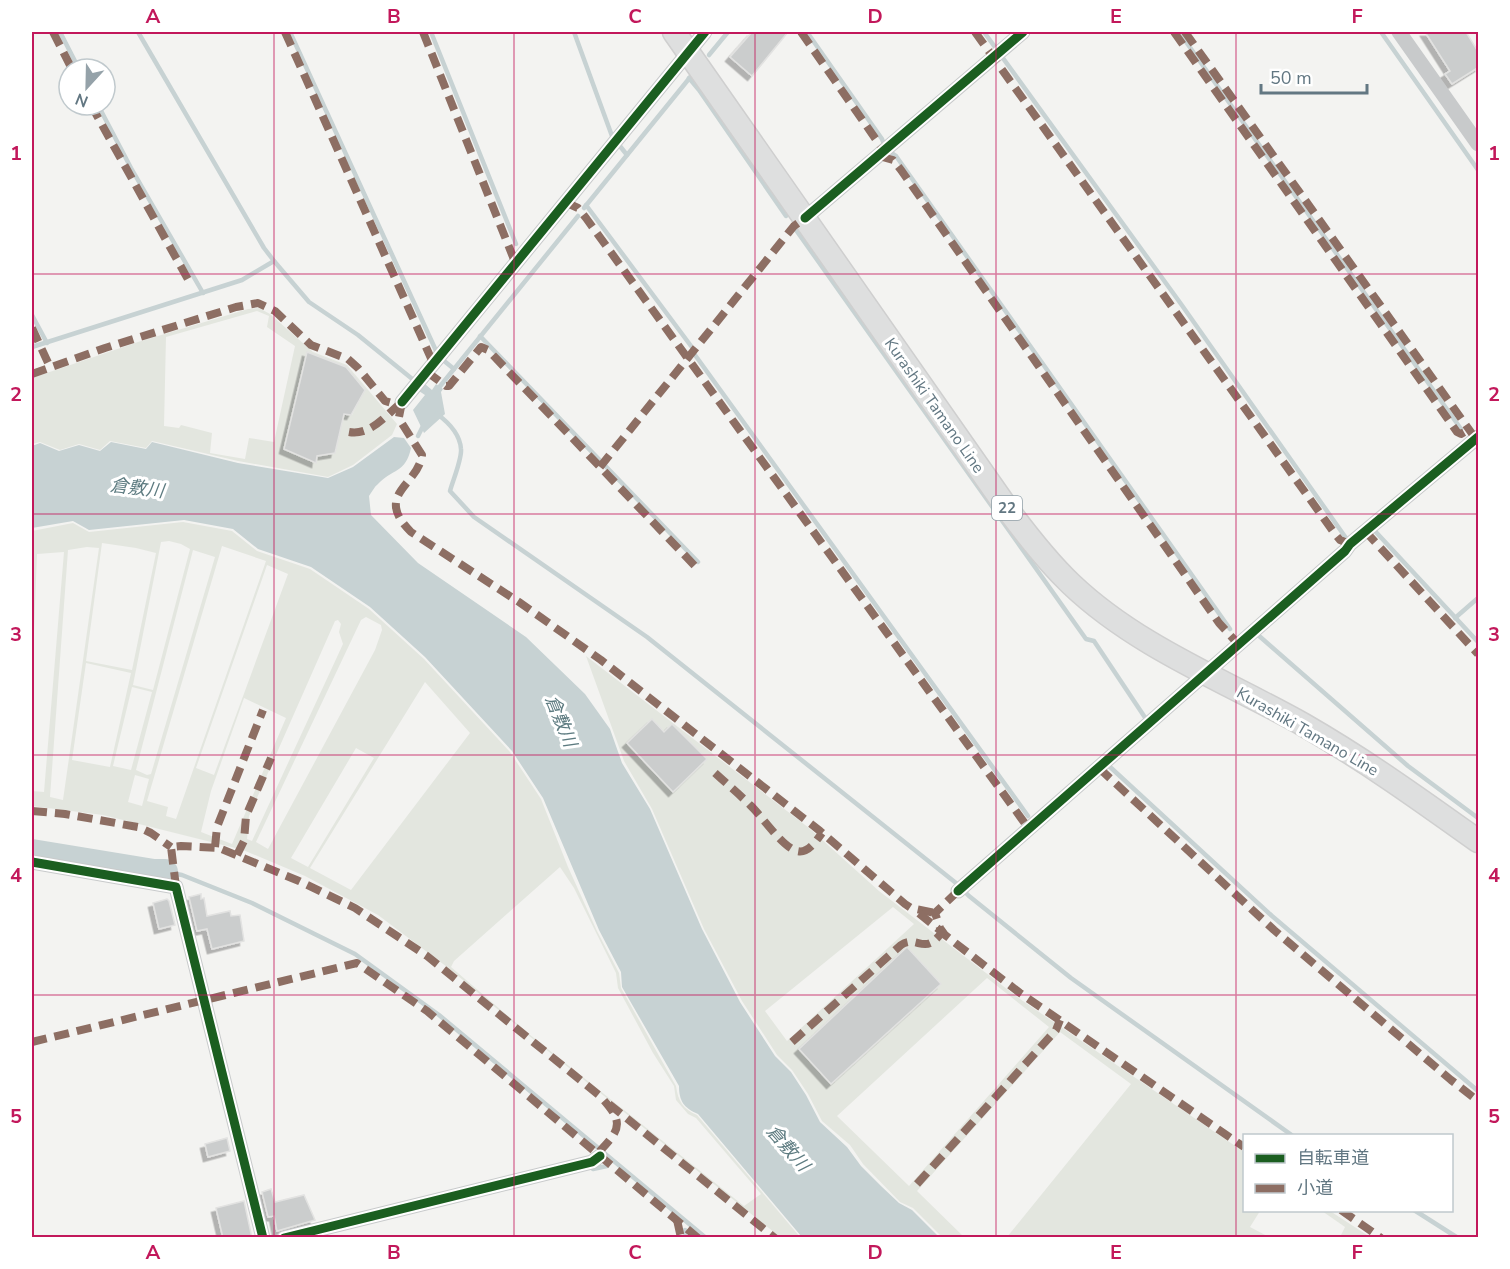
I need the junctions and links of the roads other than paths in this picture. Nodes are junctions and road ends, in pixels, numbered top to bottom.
1 (674, 32) edge
2 (705, 32) edge
3 (1023, 32) edge
4 (1399, 32) edge
5 (688, 51) junction
6 (1479, 144) edge
7 (805, 218) junction
8 (402, 402) dead end
9 (1479, 437) edge
10 (1206, 673) junction
11 (1479, 841) edge
12 (32, 862) edge
13 (961, 888) dead end
14 (600, 1156) dead end
15 (263, 1238) edge
16 (284, 1238) edge

1 - 5 main road, Kurashiki Tamano Line / 22
2 - 5 street
3 - 7 street
4 - 6 street
5 - 7 main road, Kurashiki Tamano Line / 22
5 - 8 street
7 - 10 main road, Kurashiki Tamano Line / 22
9 - 10 street
10 - 11 main road, Kurashiki Tamano Line / 22
10 - 13 street
12 - 15 street
14 - 16 street

